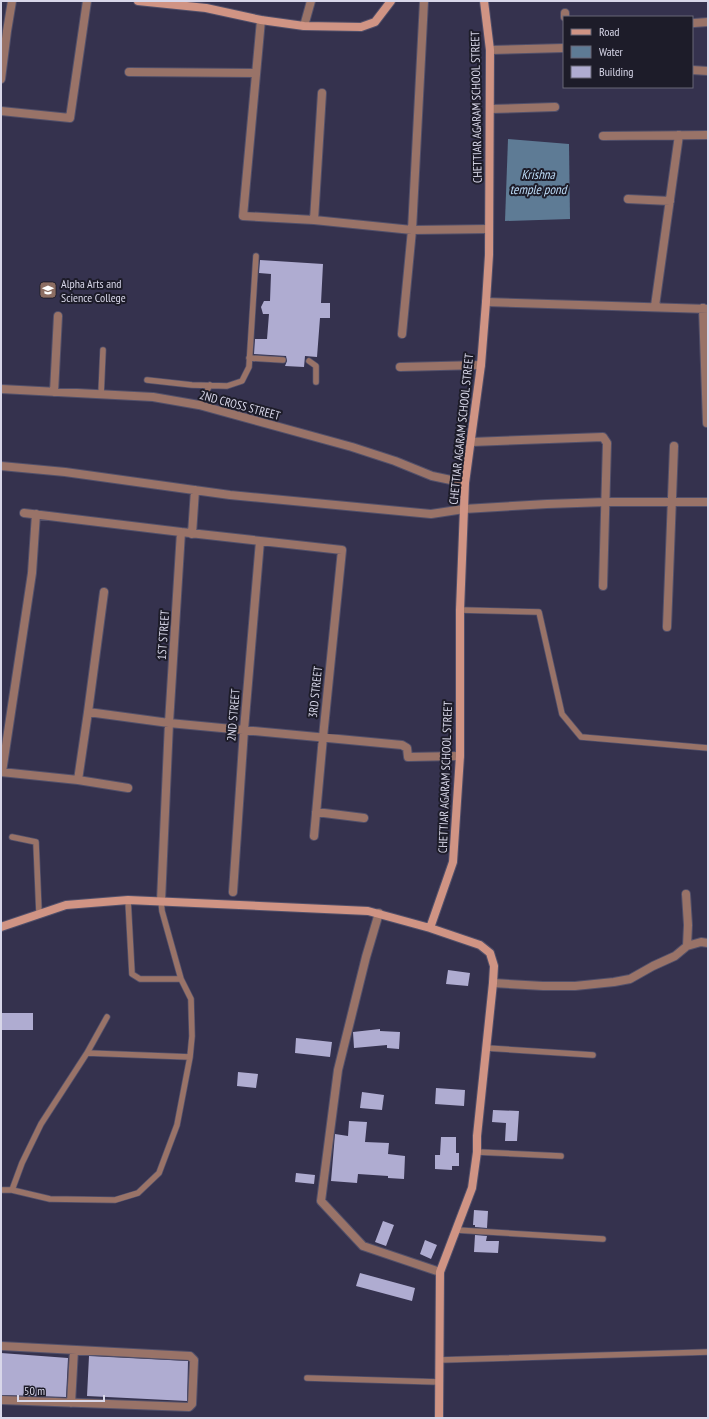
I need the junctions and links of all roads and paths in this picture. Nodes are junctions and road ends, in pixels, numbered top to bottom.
1 (12, 1) edge
2 (87, 1) edge
3 (138, 1) edge
4 (311, 1) edge
5 (391, 1) edge
6 (424, 1) edge
7 (484, 1) edge
8 (261, 20) junction
9 (708, 22) edge
10 (694, 23) dead end
11 (304, 26) junction
12 (563, 48) edge
13 (490, 50) junction
14 (693, 70) edge
15 (708, 71) edge
16 (129, 72) dead end
17 (256, 73) junction
18 (1, 79) edge
19 (322, 93) dead end
20 (555, 107) dead end
21 (490, 109) junction
22 (1, 111) edge
23 (679, 135) junction
24 (708, 135) edge
25 (603, 136) dead end
26 (628, 199) dead end
27 (670, 201) junction
28 (314, 220) junction
29 (489, 229) junction
30 (412, 230) junction
31 (256, 256) dead end
32 (486, 302) junction
33 (655, 306) junction
34 (705, 309) edge
35 (58, 316) dead end
36 (402, 334) dead end
37 (103, 350) dead end
38 (249, 358) junction
39 (283, 360) dead end
40 (309, 361) dead end
41 (481, 365) junction
42 (400, 367) dead end
43 (147, 380) dead end
44 (316, 382) dead end
45 (210, 385) junction
46 (1, 389) edge
47 (54, 392) junction
48 (101, 394) junction
49 (199, 405) junction
50 (707, 424) dead end
51 (471, 442) junction
52 (674, 446) dead end
53 (1, 466) edge
54 (465, 484) junction
55 (195, 490) junction
56 (606, 502) junction
57 (672, 502) junction
58 (708, 502) edge
59 (464, 509) junction
60 (24, 513) dead end
61 (36, 514) junction
62 (182, 532) junction
63 (192, 534) junction
64 (260, 540) junction
65 (603, 586) dead end
66 (104, 592) dead end
67 (460, 610) junction
68 (667, 627) dead end
69 (88, 712) junction
70 (169, 723) junction
71 (244, 730) junction
72 (323, 737) junction
73 (708, 748) edge
74 (460, 756) junction
75 (1, 772) edge
76 (78, 780) junction
77 (128, 788) dead end
78 (316, 812) junction
79 (364, 818) dead end
80 (314, 836) dead end
81 (12, 837) dead end
82 (233, 892) dead end
83 (686, 894) dead end
84 (128, 900) junction
85 (161, 901) junction
86 (39, 913) junction
87 (379, 913) junction
88 (1, 927) edge
89 (430, 928) junction
90 (708, 943) edge
91 (687, 946) junction
92 (181, 979) junction
93 (493, 983) junction
94 (107, 1017) dead end
95 (486, 1048) junction
96 (87, 1053) junction
97 (593, 1054) dead end
98 (190, 1057) junction
99 (477, 1152) junction
100 (561, 1156) dead end
101 (1, 1190) edge
102 (12, 1190) junction
103 (456, 1230) junction
104 (603, 1239) dead end
105 (440, 1272) junction
106 (1, 1346) edge
107 (74, 1350) junction
108 (708, 1352) edge
109 (439, 1360) junction
110 (308, 1378) dead end
111 (439, 1382) junction
112 (1, 1400) edge
113 (72, 1403) junction
114 (439, 1418) edge

1 - 18 street
2 - 22 street
3 - 8 street
4 - 11 street
5 - 11 street
6 - 30 street
7 - 13 street, CHETTIAR AGARAM SCHOOL STREET
8 - 11 street
8 - 17 street
9 - 10 street
12 - 13 street
13 - 21 street, CHETTIAR AGARAM SCHOOL STREET
14 - 15 street
16 - 17 street
17 - 28 street
19 - 28 street
20 - 21 street
21 - 29 street, CHETTIAR AGARAM SCHOOL STREET
23 - 24 street
23 - 25 street
23 - 27 street
26 - 27 street
27 - 33 street
28 - 30 street
29 - 30 street
29 - 32 street, CHETTIAR AGARAM SCHOOL STREET
30 - 36 street
31 - 38 lane
32 - 33 street
32 - 41 street, CHETTIAR AGARAM SCHOOL STREET
33 - 34 street
34 - 50 street
35 - 47 street
37 - 48 lane
38 - 39 lane
38 - 45 lane
40 - 44 lane
41 - 42 street
41 - 51 street, CHETTIAR AGARAM SCHOOL STREET
43 - 45 lane
45 - 49 lane
46 - 47 street, 2ND CROSS STREET
47 - 48 street, 2ND CROSS STREET
48 - 49 street, 2ND CROSS STREET
49 - 54 street, 2ND CROSS STREET
51 - 54 street, CHETTIAR AGARAM SCHOOL STREET
51 - 56 street
52 - 57 street
53 - 55 street
54 - 59 street, CHETTIAR AGARAM SCHOOL STREET
55 - 59 street
55 - 63 street
56 - 57 street
56 - 59 street
56 - 65 street
57 - 58 street
57 - 68 street
59 - 67 street, CHETTIAR AGARAM SCHOOL STREET
60 - 61 street
61 - 62 street
61 - 75 street
62 - 63 street
62 - 70 street, 1ST STREET
63 - 64 street
64 - 71 street, 2ND STREET
64 - 72 street, 3RD STREET
66 - 69 street
67 - 73 lane
67 - 74 street, CHETTIAR AGARAM SCHOOL STREET
69 - 70 street
69 - 76 street
70 - 71 street
70 - 85 street, 1ST STREET
71 - 72 street
71 - 82 street, 2ND STREET
72 - 74 street
72 - 78 street, 3RD STREET
74 - 89 street, CHETTIAR AGARAM SCHOOL STREET
75 - 76 street
76 - 77 street
78 - 79 street
78 - 80 street, 3RD STREET
81 - 86 lane
83 - 91 street
84 - 85 street
84 - 86 street
84 - 92 lane
85 - 87 street
85 - 92 lane
86 - 88 street
87 - 89 street
87 - 105 street
89 - 93 street
90 - 91 street
91 - 93 street
92 - 98 lane
93 - 95 street
94 - 96 lane
95 - 97 lane
95 - 99 street
96 - 98 lane
96 - 102 lane
98 - 102 lane
99 - 100 lane
99 - 103 street
101 - 102 lane
103 - 104 lane
103 - 105 street
105 - 109 street
106 - 107 street
107 - 113 street
107 - 113 street
108 - 109 lane
109 - 111 street
110 - 111 lane
111 - 114 street
112 - 113 street

